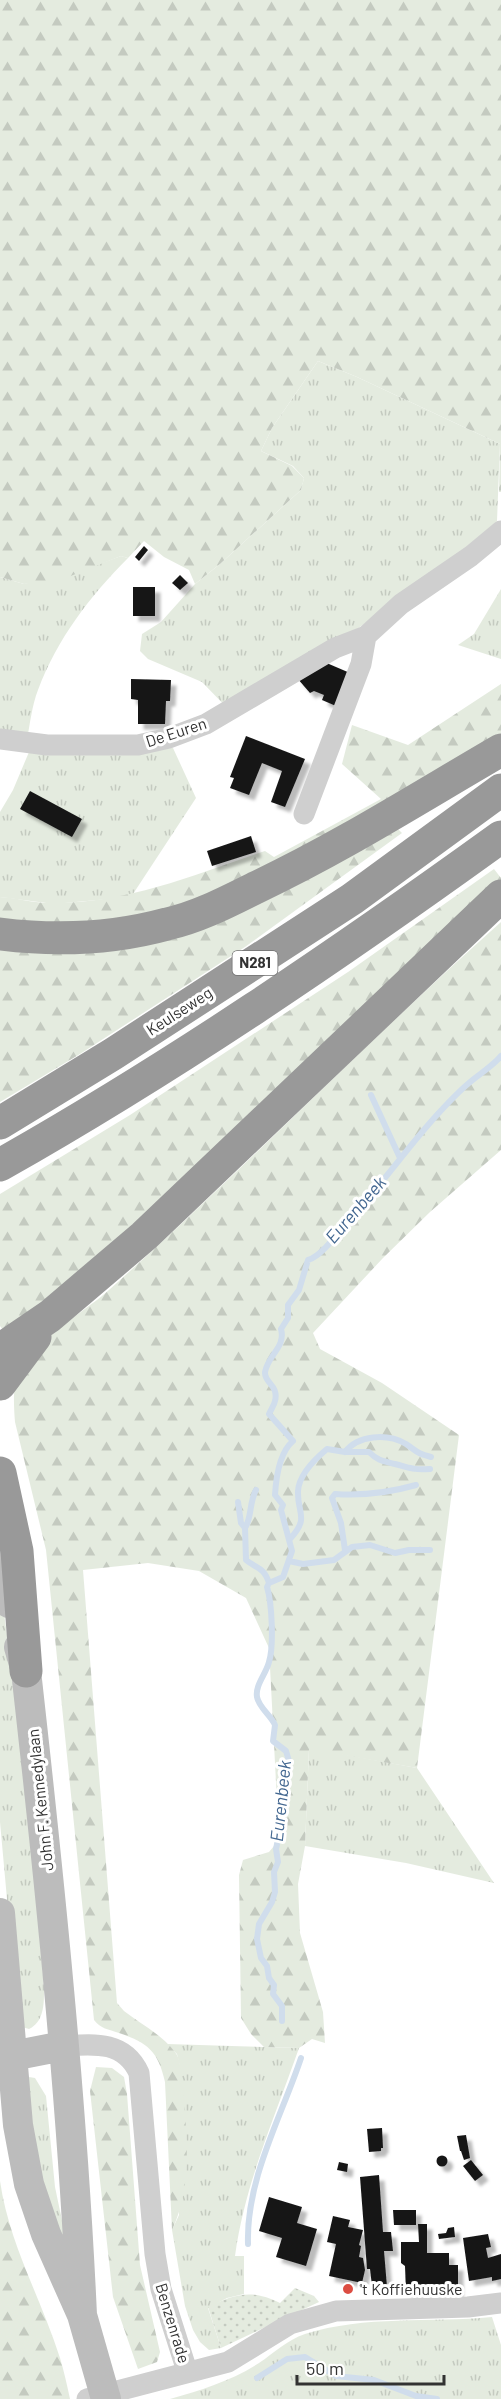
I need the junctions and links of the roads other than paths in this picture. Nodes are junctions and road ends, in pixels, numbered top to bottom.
1 (501, 531) edge
2 (366, 636) junction
3 (0, 739) edge
4 (501, 750) edge
5 (501, 790) edge
6 (304, 814) dead end
7 (501, 837) edge
8 (501, 896) edge
9 (0, 934) edge
10 (0, 1123) edge
11 (0, 1166) edge
12 (50, 1316) junction
13 (0, 1350) edge
14 (0, 1384) edge
15 (0, 1473) edge
16 (0, 1556) edge
17 (26, 1671) junction
18 (0, 1913) edge
19 (2, 1958) edge
20 (63, 2046) junction
21 (6, 2056) edge
22 (501, 2303) edge
23 (82, 2315) junction
24 (187, 2372) junction
25 (87, 2399) edge
26 (106, 2399) edge

1 - 2 street, De Euren
2 - 3 street, De Euren
2 - 6 street
4 - 9 highway
5 - 10 highway, Keulseweg / N281
7 - 11 highway, N281
8 - 12 highway
12 - 13 highway
12 - 14 highway
15 - 17 highway
16 - 17 street, John F. Kennedylaan
17 - 20 street, John F. Kennedylaan
18 - 19 street, John F. Kennedylaan
19 - 21 street, John F. Kennedylaan
20 - 21 street
20 - 23 street, John F. Kennedylaan
20 - 24 street, Benzenrade
21 - 23 street, John F. Kennedylaan
22 - 24 street, Benzenrade
23 - 26 street, John F. Kennedylaan
24 - 25 street

